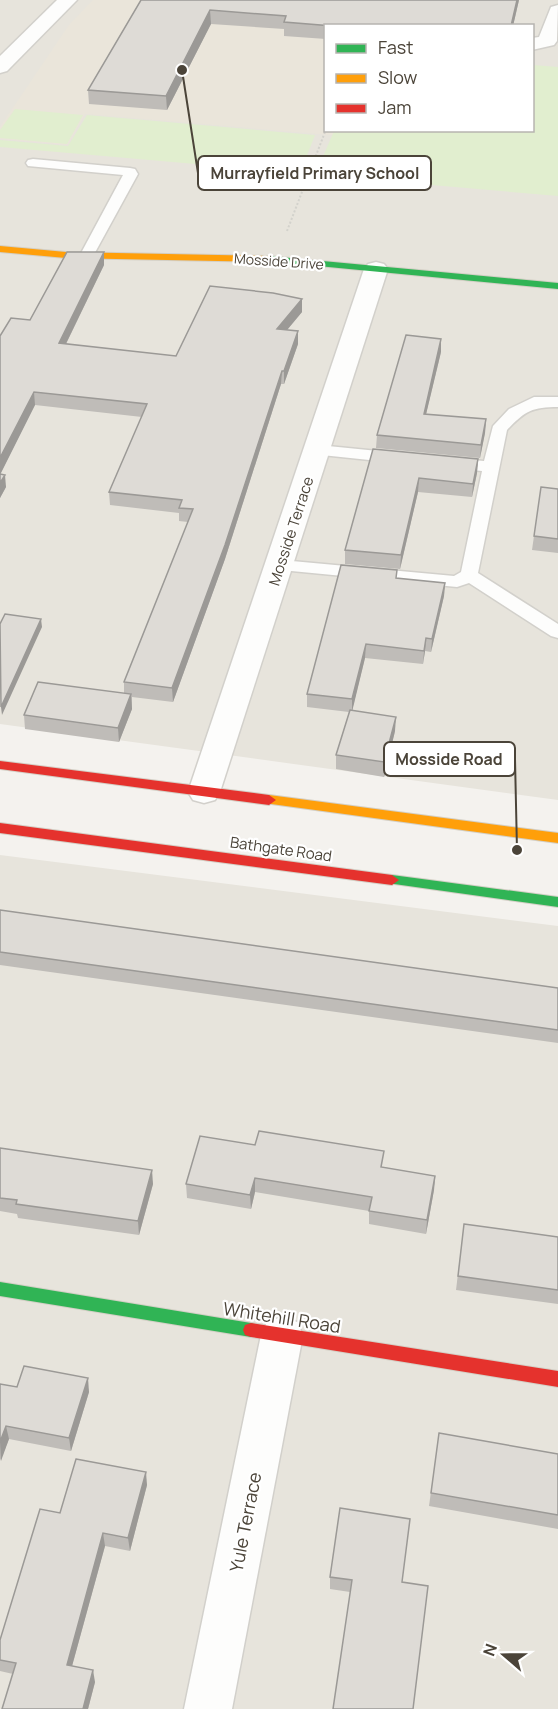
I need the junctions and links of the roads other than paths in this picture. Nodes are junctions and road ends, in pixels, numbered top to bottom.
1 (68, 0) edge
2 (558, 11) edge
3 (534, 44) edge
4 (0, 67) edge
5 (33, 163) dead end
6 (0, 250) edge
7 (87, 255) junction
8 (376, 269) junction
9 (558, 286) edge
10 (558, 402) edge
11 (318, 450) junction
12 (410, 459) edge
13 (433, 461) edge
14 (491, 467) junction
15 (281, 565) junction
16 (469, 575) junction
17 (558, 632) edge
18 (0, 765) edge
19 (204, 792) junction
20 (0, 828) edge
21 (558, 838) edge
22 (558, 902) edge
23 (0, 1289) edge
24 (282, 1335) junction
25 (558, 1379) edge
26 (208, 1709) edge

1 - 4 street
2 - 3 street
5 - 7 lane
6 - 7 street, Mosside Drive
7 - 8 street, Mosside Drive
8 - 9 street, Mosside Drive
8 - 11 street, Mosside Terrace
10 - 14 lane
11 - 12 lane
11 - 15 street, Mosside Terrace
13 - 14 lane
14 - 16 lane
15 - 16 lane
15 - 19 street, Mosside Terrace
16 - 17 lane
18 - 19 street
19 - 21 street
20 - 22 street, Bathgate Road
23 - 24 street, Whitehill Road
24 - 25 street, Whitehill Road
24 - 26 street, Yule Terrace

